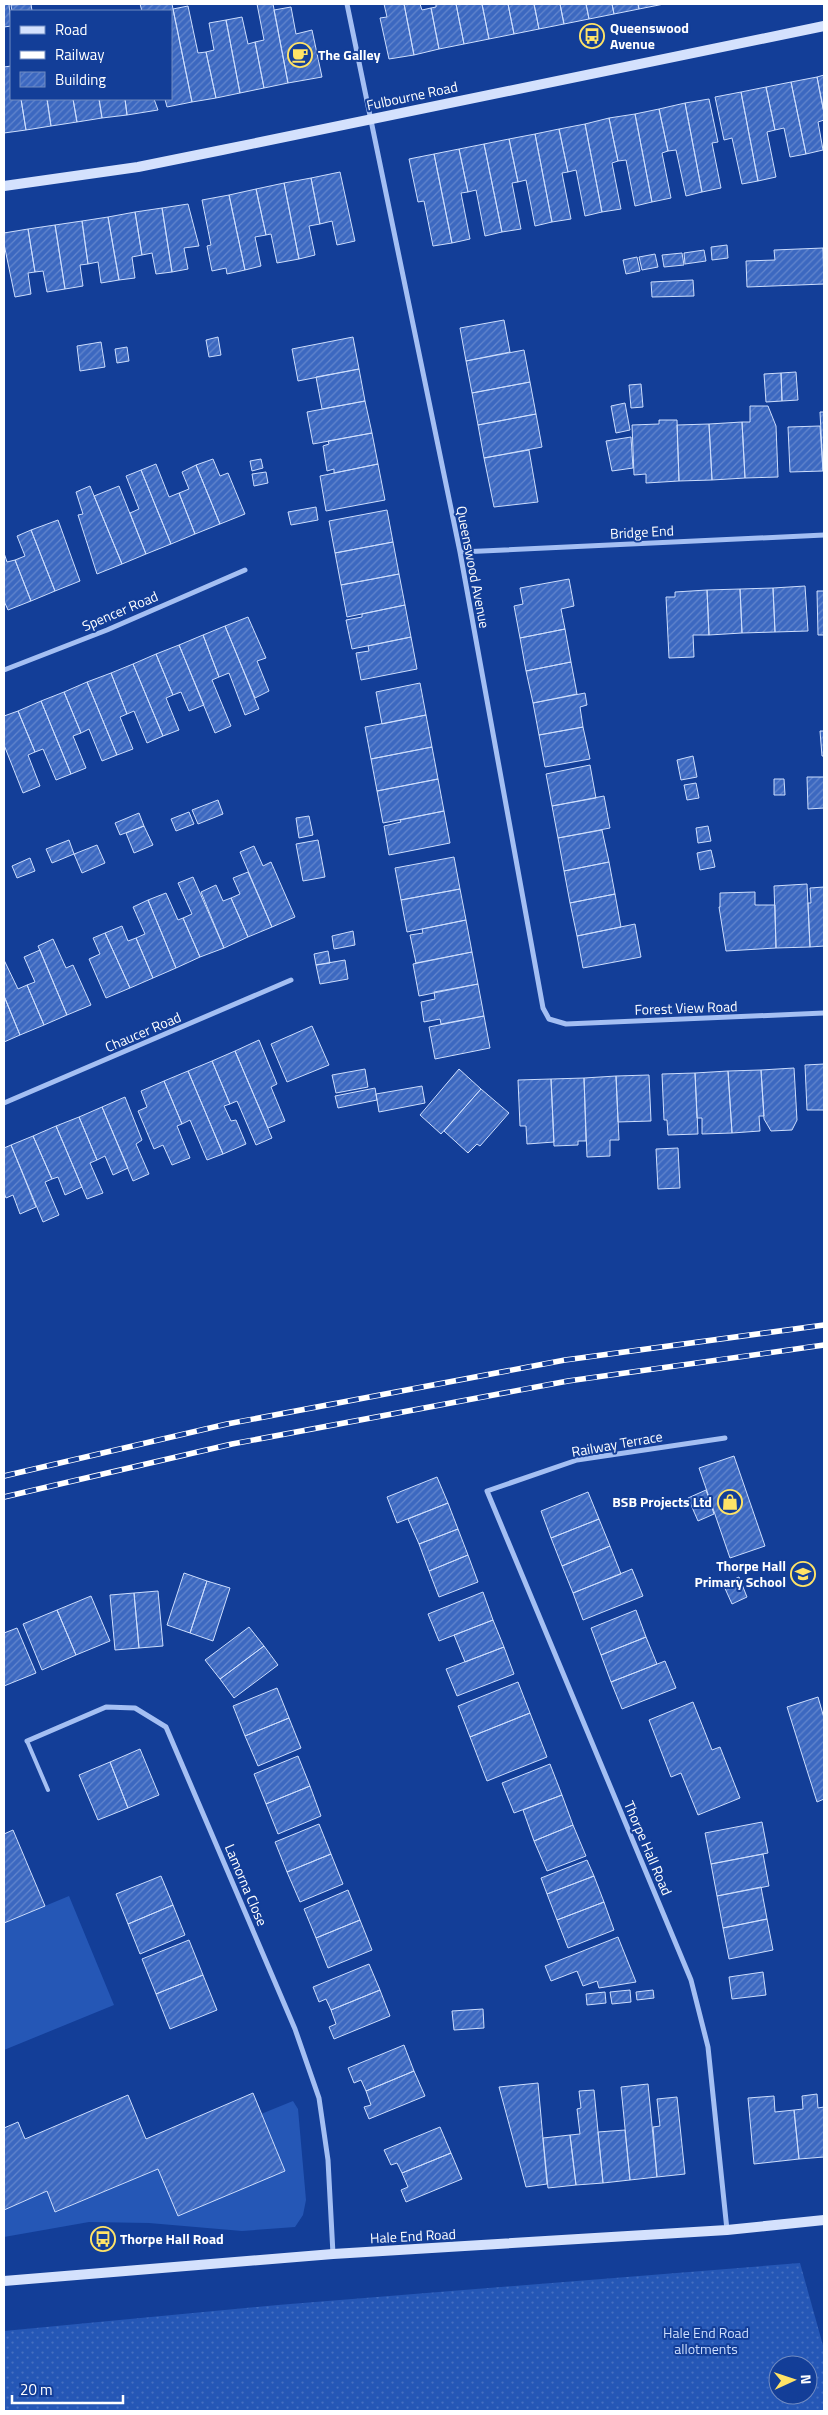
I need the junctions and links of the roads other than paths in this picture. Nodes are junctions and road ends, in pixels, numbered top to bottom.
1 (347, 4) edge
2 (824, 26) edge
3 (370, 119) junction
4 (4, 186) edge
5 (824, 535) edge
6 (460, 552) junction
7 (245, 570) dead end
8 (4, 670) edge
9 (291, 980) dead end
10 (824, 1013) edge
11 (549, 1019) joint
12 (4, 1103) edge
13 (724, 1438) dead end
14 (487, 1491) joint
15 (27, 1741) joint
16 (48, 1790) dead end
17 (824, 2220) edge
18 (727, 2230) junction
19 (333, 2254) junction
20 (4, 2281) edge

1 - 3 street, Queenswood Avenue
2 - 3 main road, Fulbourne Road
3 - 4 main road, Fulbourne Road
3 - 6 street, Queenswood Avenue
5 - 6 street, Bridge End
6 - 11 street, Queenswood Avenue
7 - 8 street, Spencer Road
9 - 12 street, Chaucer Road
10 - 11 street, Forest View Road
13 - 14 street, Railway Terrace
14 - 18 street, Thorpe Hall Road
15 - 16 lane, Lamorna Close
15 - 19 street, Lamorna Close
17 - 18 main road, Hale End Road
18 - 19 main road, Hale End Road
19 - 20 main road, Hale End Road

